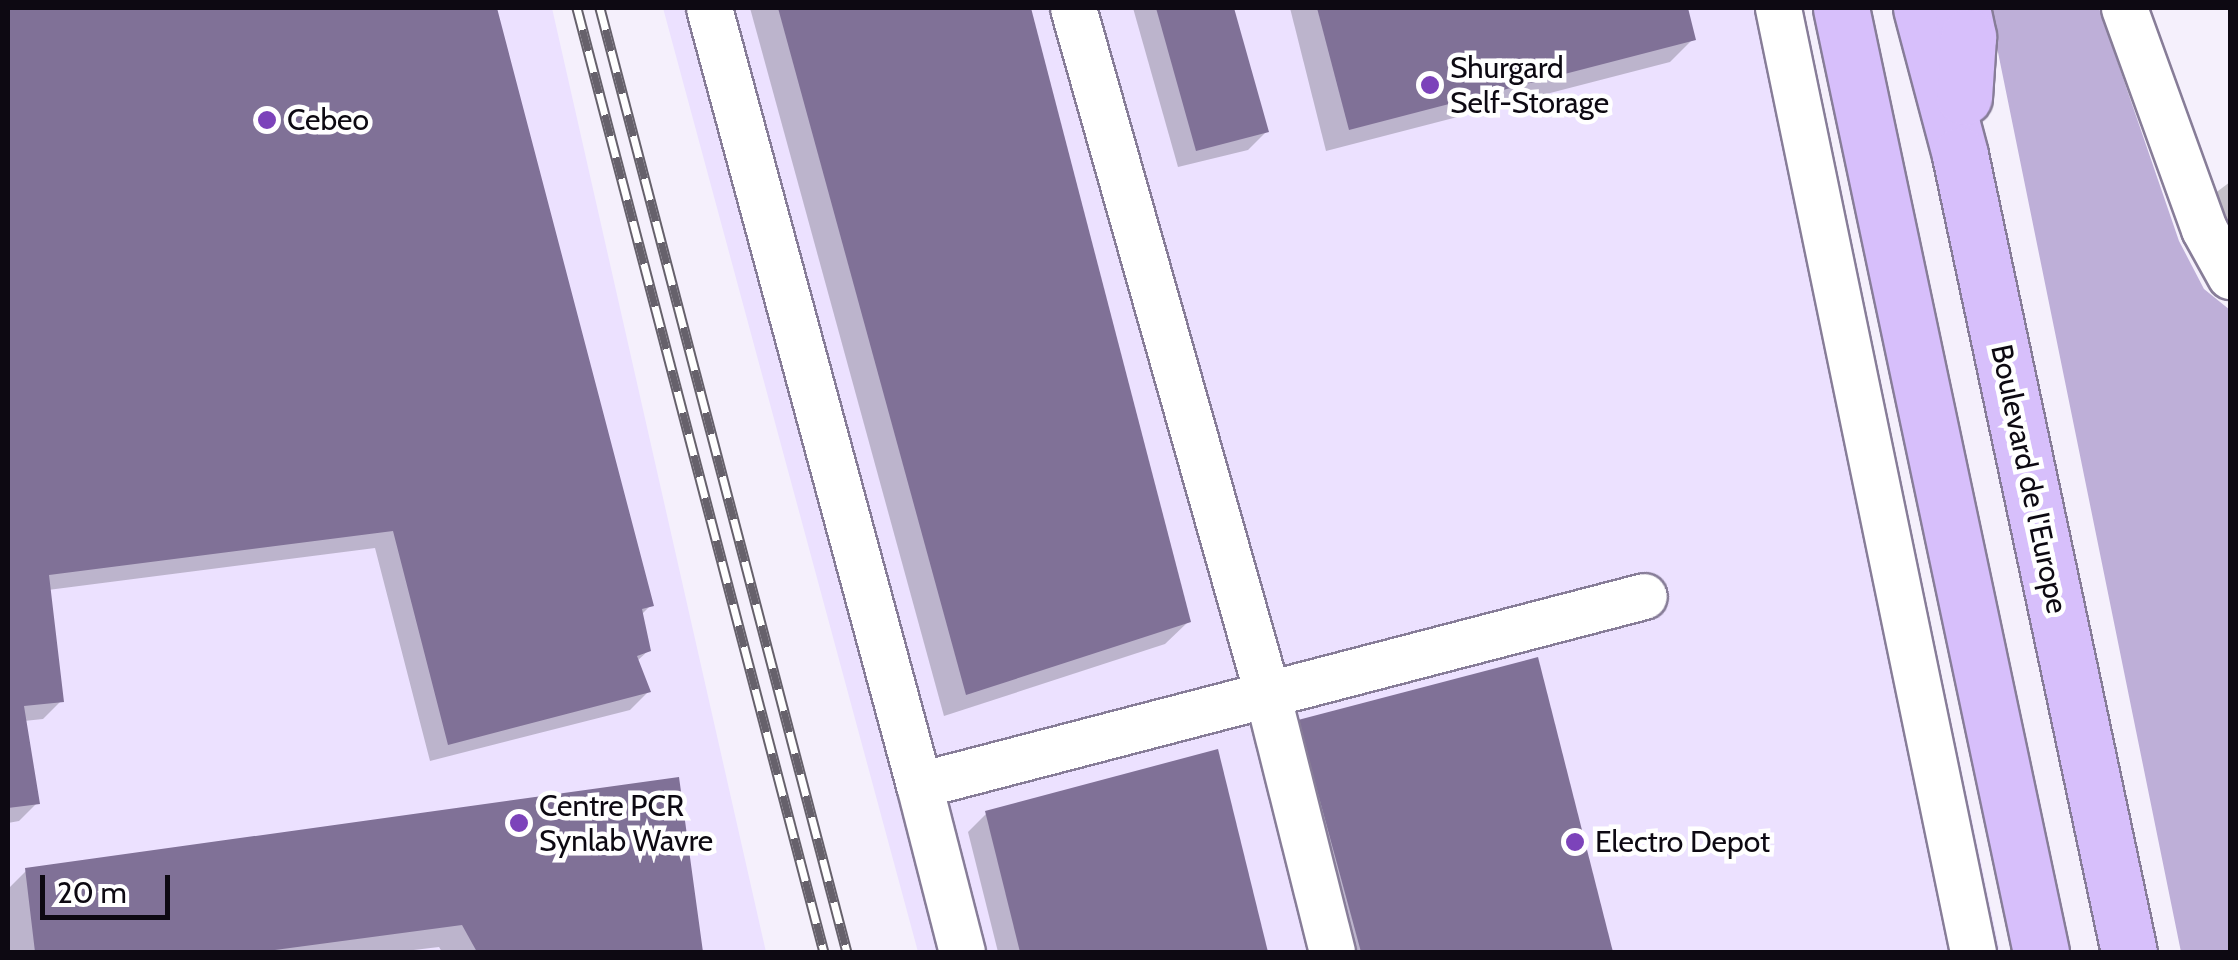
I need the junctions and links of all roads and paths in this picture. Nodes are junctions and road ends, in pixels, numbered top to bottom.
1 (709, 8) edge
2 (1073, 8) edge
3 (1778, 8) edge
4 (1841, 8) edge
5 (1921, 8) edge
6 (1962, 8) edge
7 (2124, 8) edge
8 (1960, 155) junction
9 (2230, 276) edge
10 (1644, 596) dead end
11 (1267, 693) junction
12 (920, 785) junction
13 (962, 952) edge
14 (1332, 952) edge
15 (1973, 952) edge
16 (2041, 952) edge
17 (2129, 952) edge

1 - 12 street
2 - 11 street
3 - 15 street
4 - 16 highway
5 - 8 highway, Boulevard de l'Europe
6 - 8 highway
7 - 9 street
8 - 17 highway, Boulevard de l'Europe
10 - 11 street
11 - 12 street
11 - 14 street
12 - 13 street

